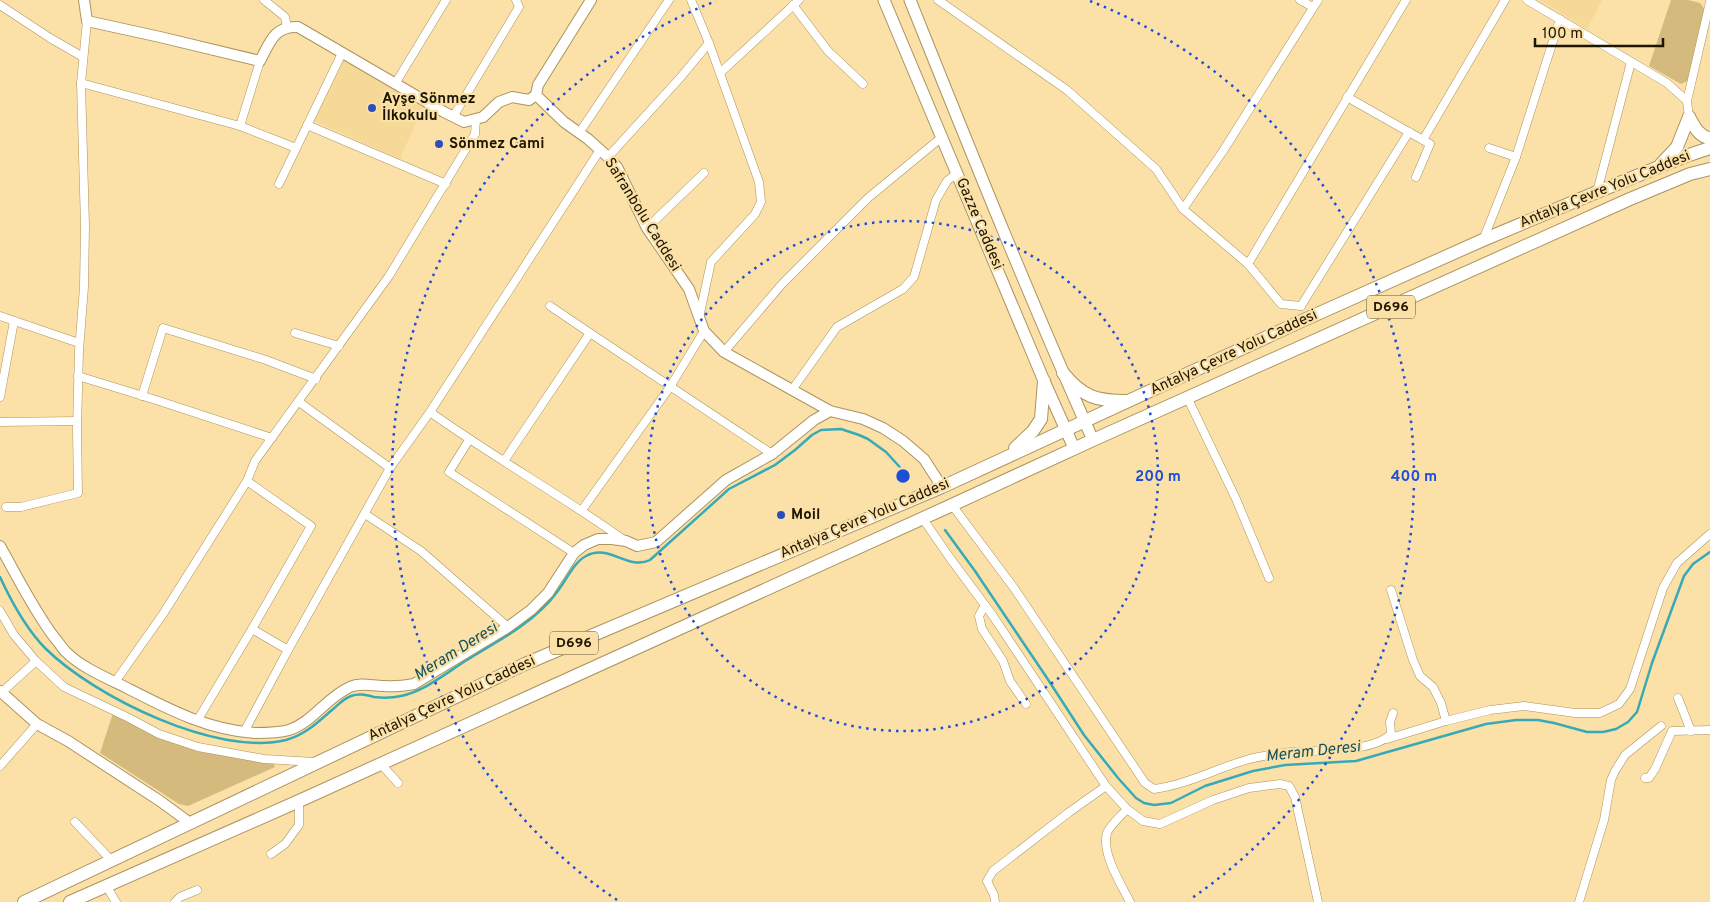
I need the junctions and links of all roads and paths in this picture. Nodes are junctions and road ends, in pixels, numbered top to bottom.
1 (84, 0) edge
2 (264, 0) edge
3 (446, 0) edge
4 (591, 0) edge
5 (669, 0) edge
6 (690, 0) edge
7 (884, 0) edge
8 (910, 0) edge
9 (938, 0) edge
10 (1300, 0) edge
11 (1406, 0) edge
12 (1505, 0) edge
13 (1527, 0) edge
14 (1710, 2) edge
15 (796, 3) edge
16 (517, 4) edge
17 (1315, 4) edge
18 (0, 5) edge
19 (1560, 19) junction
20 (87, 21) junction
21 (286, 26) junction
22 (709, 43) junction
23 (342, 53) junction
24 (84, 57) junction
25 (260, 61) junction
26 (1632, 62) junction
27 (720, 73) junction
28 (81, 82) junction
29 (395, 84) junction
30 (863, 84) dead end
31 (536, 95) junction
32 (1347, 97) junction
33 (1687, 101) junction
34 (453, 117) junction
35 (1689, 117) junction
36 (476, 118) junction
37 (307, 125) junction
38 (240, 126) junction
39 (1409, 132) junction
40 (578, 133) junction
41 (942, 137) junction
42 (1710, 138) edge
43 (1423, 140) junction
44 (296, 148) junction
45 (1489, 148) dead end
46 (1710, 148) edge
47 (604, 153) junction
48 (1516, 157) junction
49 (1658, 167) junction
50 (1710, 169) edge
51 (704, 173) dead end
52 (958, 173) junction
53 (1416, 177) dead end
54 (279, 184) dead end
55 (446, 184) junction
56 (1597, 192) junction
57 (1183, 209) junction
58 (647, 228) junction
59 (1484, 240) junction
60 (1248, 264) junction
61 (550, 306) dead end
62 (1301, 306) junction
63 (0, 316) edge
64 (699, 318) junction
65 (1306, 319) junction
66 (14, 320) junction
67 (704, 331) junction
68 (295, 333) dead end
69 (590, 333) junction
70 (79, 342) junction
71 (339, 346) junction
72 (724, 352) junction
73 (1063, 373) junction
74 (78, 376) junction
75 (316, 378) junction
76 (1044, 381) junction
77 (670, 387) junction
78 (792, 390) junction
79 (142, 396) junction
80 (0, 397) edge
81 (1187, 397) junction
82 (1131, 400) junction
83 (298, 402) junction
84 (830, 411) junction
85 (430, 412) junction
86 (77, 421) junction
87 (1084, 421) junction
88 (0, 422) edge
89 (1065, 430) junction
90 (272, 438) junction
91 (469, 440) junction
92 (1093, 440) junction
93 (1074, 448) junction
94 (772, 454) junction
95 (1001, 459) junction
96 (504, 461) junction
97 (390, 468) junction
98 (247, 481) junction
99 (942, 487) junction
100 (952, 505) junction
101 (6, 507) dead end
102 (582, 510) junction
103 (365, 514) junction
104 (923, 519) junction
105 (1710, 534) edge
106 (626, 541) junction
107 (0, 546) edge
108 (574, 553) junction
109 (1269, 578) dead end
110 (1391, 590) dead end
111 (985, 605) junction
112 (0, 611) edge
113 (508, 627) junction
114 (252, 629) junction
115 (288, 650) junction
116 (36, 662) junction
117 (115, 682) junction
118 (1, 692) edge
119 (1678, 698) dead end
120 (1026, 704) dead end
121 (1393, 713) dead end
122 (197, 721) junction
123 (1446, 721) junction
124 (37, 724) junction
125 (1691, 730) junction
126 (1710, 730) edge
127 (1672, 731) junction
128 (244, 732) junction
129 (1385, 740) junction
130 (318, 762) junction
131 (381, 764) junction
132 (0, 766) edge
133 (1645, 778) dead end
134 (398, 783) dead end
135 (1106, 786) junction
136 (299, 801) junction
137 (1127, 809) junction
138 (75, 822) dead end
139 (190, 823) junction
140 (271, 854) dead end
141 (112, 860) junction
142 (107, 887) junction
143 (197, 890) dead end
144 (24, 902) edge
145 (70, 902) edge
146 (116, 902) edge
147 (175, 902) edge
148 (995, 902) edge
149 (1130, 902) edge
150 (1318, 902) edge
151 (1579, 902) edge

1 - 20 street
2 - 21 street
3 - 29 street
4 - 31 street
5 - 40 street
6 - 22 street
7 - 41 main road, Gazze Caddesi
8 - 73 main road, Gazze Caddesi
9 - 57 street
10 - 17 street
11 - 32 street
12 - 43 street
13 - 19 street
14 - 33 street
15 - 27 street
15 - 30 street
16 - 34 street
17 - 57 street
18 - 24 street
19 - 26 street
19 - 48 street
20 - 24 street
20 - 25 street
21 - 23 street
21 - 25 street
22 - 27 street
22 - 47 street
23 - 29 street
23 - 37 street
24 - 28 street
25 - 38 street
26 - 33 street
26 - 56 street
27 - 64 street
28 - 38 street
28 - 70 street
29 - 34 street
31 - 36 street
31 - 40 street, Safranbolu Caddesi
32 - 39 street
32 - 60 street
33 - 35 street
34 - 36 street
35 - 42 highway
35 - 49 highway
36 - 55 street
37 - 44 street
37 - 55 street
38 - 44 street
39 - 43 street
39 - 62 street
40 - 47 street, Safranbolu Caddesi
41 - 52 main road, Gazze Caddesi
41 - 72 street
43 - 53 street
44 - 54 street
45 - 48 street
46 - 49 highway, Antalya Çevre Yolu Caddesi / D696
47 - 58 street, Safranbolu Caddesi
47 - 85 street
48 - 59 street
49 - 56 highway, Antalya Çevre Yolu Caddesi / D696
50 - 81 highway, Antalya Çevre Yolu Caddesi / D696
51 - 58 street
52 - 76 main road, Gazze Caddesi
52 - 78 street
55 - 71 street
56 - 59 highway, Antalya Çevre Yolu Caddesi / D696
57 - 60 street
58 - 64 street, Safranbolu Caddesi
59 - 65 highway, Antalya Çevre Yolu Caddesi / D696
60 - 62 street
61 - 69 street
62 - 65 street
63 - 66 street
64 - 67 street, Safranbolu Caddesi
65 - 82 highway, Antalya Çevre Yolu Caddesi / D696
66 - 70 street
66 - 80 street
67 - 72 street, Safranbolu Caddesi
67 - 77 street
68 - 71 street
69 - 77 street
69 - 96 street
70 - 74 street
71 - 75 street
72 - 78 street, Safranbolu Caddesi
73 - 82 highway
73 - 87 main road, Gazze Caddesi
74 - 79 street
74 - 86 street
75 - 79 street
75 - 83 street
76 - 89 main road, Gazze Caddesi
76 - 95 highway
77 - 94 street
77 - 102 street
78 - 84 street, Safranbolu Caddesi
79 - 90 street
81 - 92 highway, Antalya Çevre Yolu Caddesi / D696
81 - 109 street
82 - 87 highway, Antalya Çevre Yolu Caddesi / D696
83 - 90 street
83 - 97 street
84 - 94 street
84 - 99 street, Safranbolu Caddesi
85 - 91 street
85 - 97 street
86 - 88 street
86 - 101 street
87 - 89 highway, Antalya Çevre Yolu Caddesi / D696
87 - 92 main road, Gazze Caddesi
89 - 93 main road, Gazze Caddesi
89 - 95 highway, Antalya Çevre Yolu Caddesi / D696
90 - 98 street
91 - 96 street
91 - 108 street
92 - 93 highway, Antalya Çevre Yolu Caddesi / D696
93 - 100 highway, Antalya Çevre Yolu Caddesi / D696
94 - 106 street
95 - 99 highway, Antalya Çevre Yolu Caddesi / D696
96 - 102 street
97 - 103 street
98 - 114 street
98 - 117 street
99 - 130 highway, Antalya Çevre Yolu Caddesi / D696
100 - 104 highway, Antalya Çevre Yolu Caddesi / D696
100 - 129 street
102 - 106 street
103 - 113 street
103 - 115 street
104 - 111 street
104 - 131 highway, Antalya Çevre Yolu Caddesi / D696
105 - 123 street
106 - 108 street
107 - 117 street
108 - 113 street
110 - 123 street
111 - 120 street
111 - 135 street
112 - 116 street
113 - 128 street
114 - 115 street
114 - 122 street
115 - 128 street
116 - 118 street
116 - 130 street
117 - 122 street
118 - 124 street
119 - 125 street
121 - 129 street
122 - 128 street
123 - 129 street
124 - 132 street
124 - 139 street
125 - 126 street
125 - 127 street
127 - 133 street
127 - 151 street
130 - 139 highway, Antalya Çevre Yolu Caddesi / D696
131 - 134 street
131 - 136 highway, Antalya Çevre Yolu Caddesi / D696
135 - 137 street
135 - 148 street
136 - 140 street
136 - 142 highway, Antalya Çevre Yolu Caddesi / D696
137 - 149 street
137 - 150 street
138 - 141 street
139 - 141 highway, Antalya Çevre Yolu Caddesi / D696
141 - 144 highway, Antalya Çevre Yolu Caddesi / D696
142 - 145 highway, Antalya Çevre Yolu Caddesi / D696
142 - 146 street
143 - 147 street

